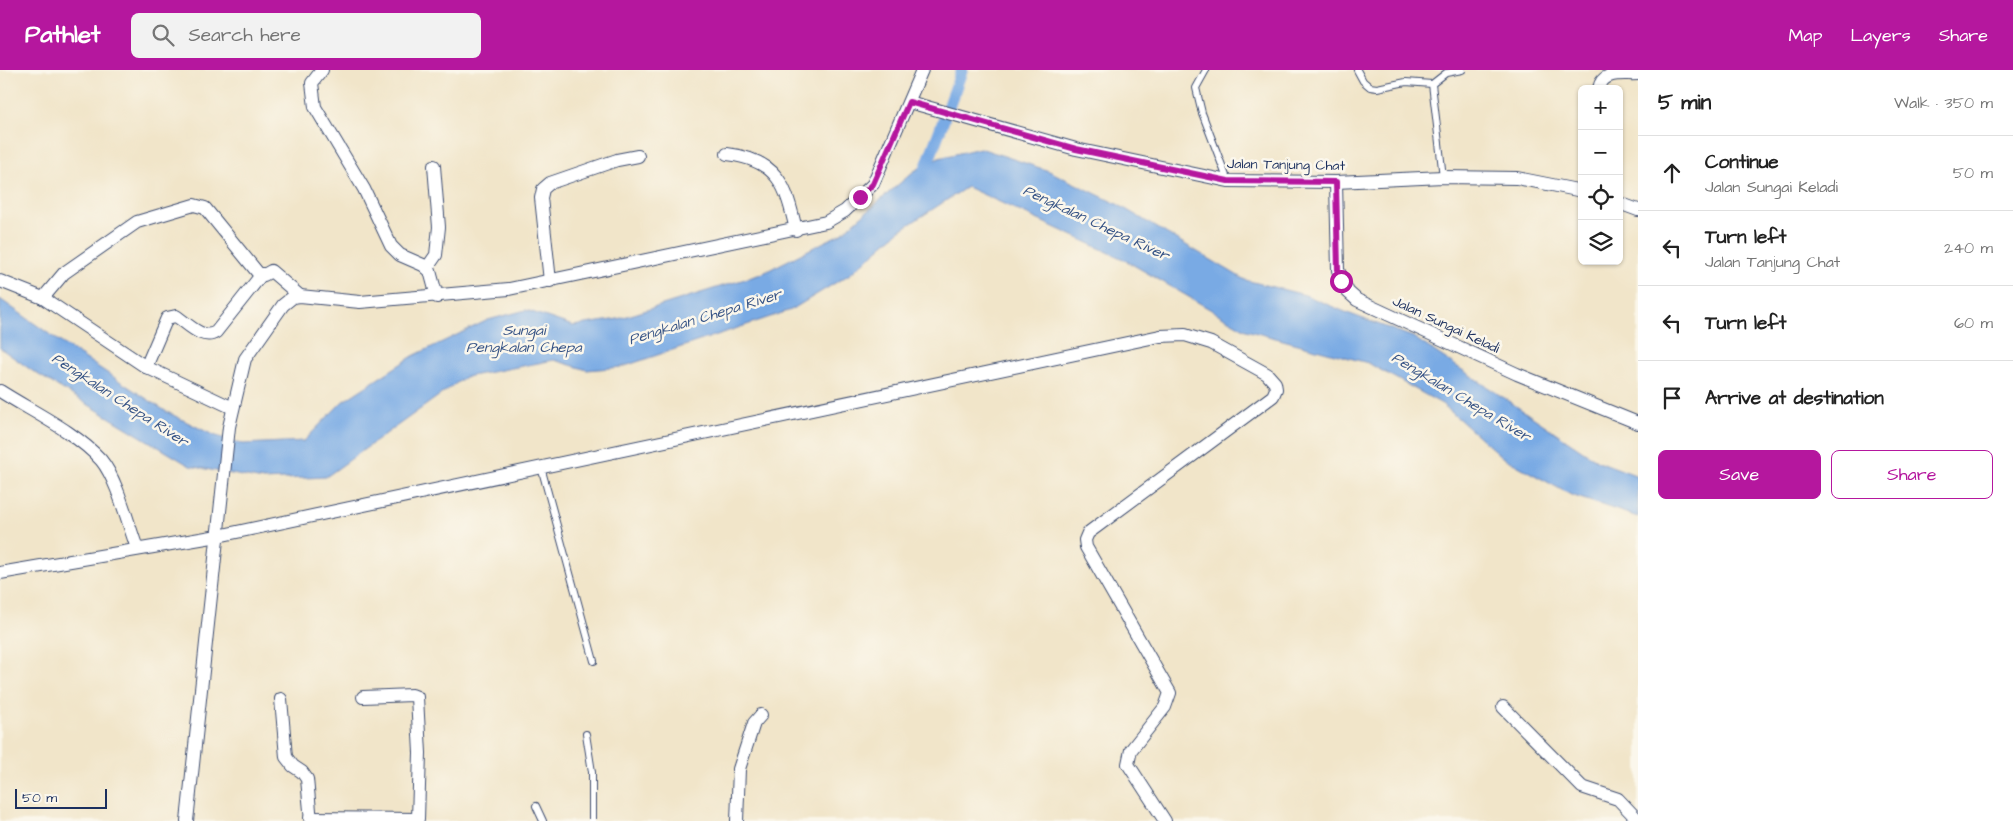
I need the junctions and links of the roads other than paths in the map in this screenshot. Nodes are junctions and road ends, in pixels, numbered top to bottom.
1 (322, 70) edge
2 (922, 70) edge
3 (1206, 70) edge
4 (1357, 70) edge
5 (1462, 70) edge
6 (1609, 72) edge
7 (1638, 74) edge
8 (1432, 84) junction
9 (1600, 85) edge
10 (909, 102) junction
11 (727, 154) dead end
12 (638, 156) dead end
13 (434, 166) dead end
14 (1443, 177) junction
15 (1228, 181) junction
16 (1336, 182) junction
17 (1578, 190) edge
18 (1623, 204) edge
19 (1638, 210) edge
20 (796, 230) junction
21 (427, 268) junction
22 (262, 274) junction
23 (0, 281) edge
24 (550, 281) junction
25 (300, 296) junction
26 (437, 297) junction
27 (43, 298) junction
28 (146, 367) junction
29 (1, 392) edge
30 (233, 408) junction
31 (1638, 422) edge
32 (540, 467) junction
33 (218, 536) junction
34 (137, 548) junction
35 (0, 573) edge
36 (594, 662) dead end
37 (363, 697) dead end
38 (281, 699) dead end
39 (1503, 707) dead end
40 (761, 715) dead end
41 (586, 734) dead end
42 (536, 806) dead end
43 (310, 819) edge
44 (1638, 820) edge
45 (187, 821) edge
46 (543, 821) edge
47 (592, 821) edge
48 (737, 821) edge
49 (1165, 821) edge

1 - 21 street
2 - 10 street
3 - 15 lane
4 - 8 lane
5 - 8 lane
6 - 7 street
6 - 9 street
8 - 14 lane
10 - 15 street, Jalan Tanjung Chat
10 - 20 street
11 - 20 street
12 - 24 street
13 - 21 street
14 - 16 street, Jalan Tanjung Chat
14 - 17 street, Jalan Tanjung Chat
15 - 16 street, Jalan Tanjung Chat
16 - 31 street, Jalan Sungai Keladi
18 - 19 street
20 - 24 street
21 - 26 street
22 - 25 street
22 - 27 street
22 - 28 street
23 - 27 street
24 - 26 street
25 - 26 street
25 - 30 street
27 - 28 street
28 - 30 street
29 - 34 street
30 - 33 street
32 - 33 street
32 - 36 lane
32 - 49 street
33 - 34 street
33 - 45 street
34 - 35 street
37 - 43 street
38 - 43 street
39 - 44 street
40 - 48 street
41 - 47 lane
42 - 46 lane

